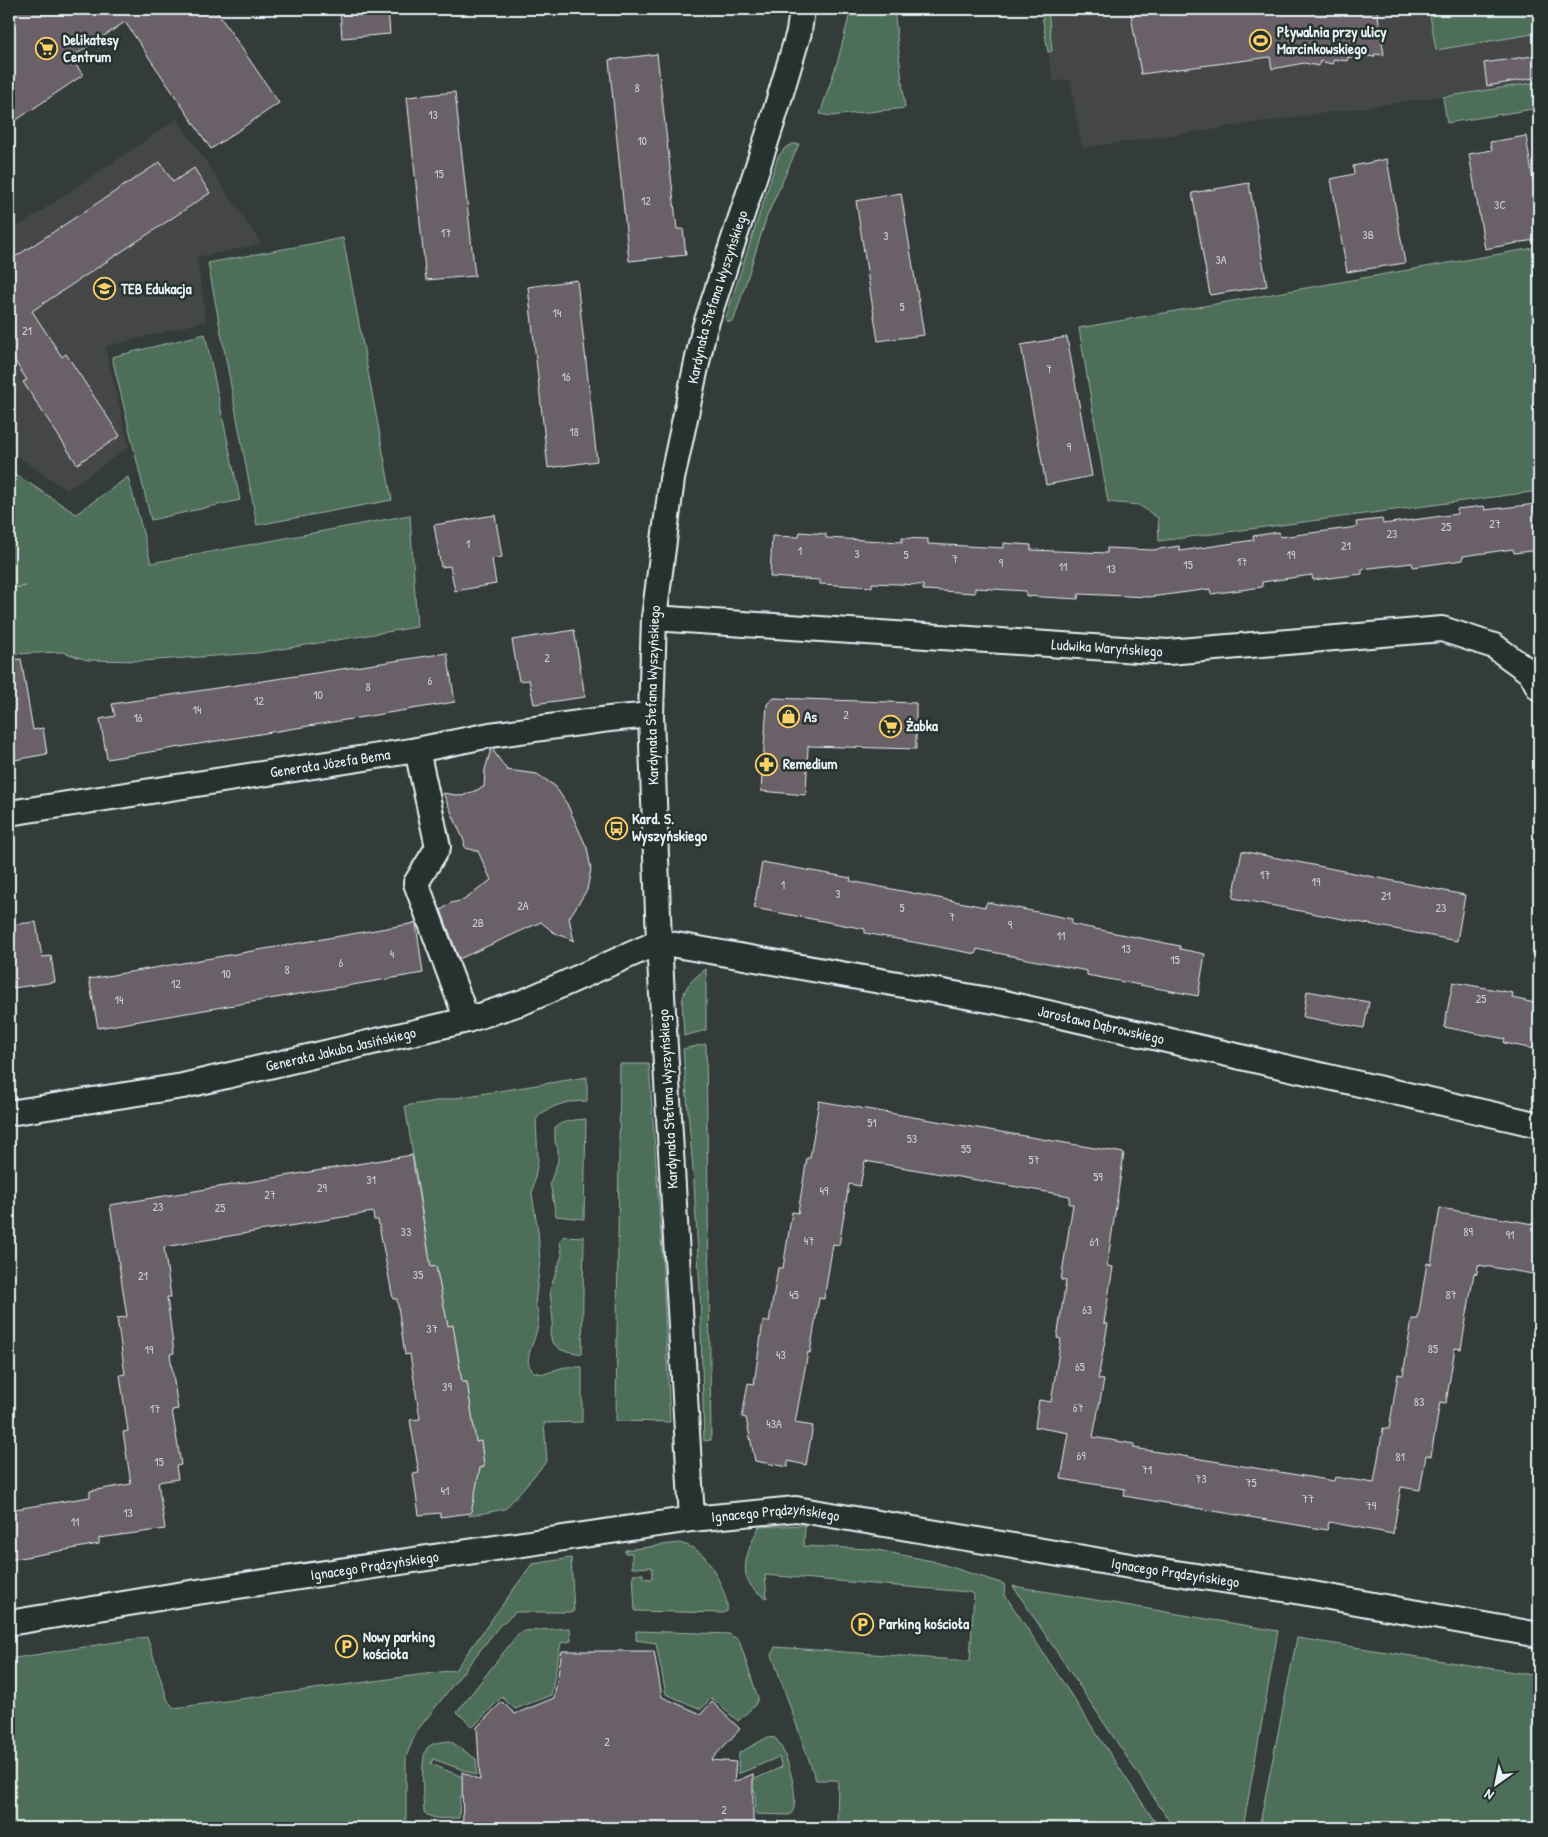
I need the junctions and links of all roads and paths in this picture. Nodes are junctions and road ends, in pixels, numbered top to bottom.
1 (802, 9) edge
2 (654, 618) junction
3 (1539, 688) edge
4 (651, 715) junction
5 (417, 750) junction
6 (9, 813) edge
7 (659, 942) junction
8 (467, 1020) junction
9 (9, 1113) edge
10 (1539, 1125) edge
11 (692, 1519) junction
12 (9, 1623) edge
13 (1539, 1635) edge

1 - 2 street, Kardynała Stefana Wyszyńskiego
2 - 3 street, Ludwika Waryńskiego
2 - 4 street, Kardynała Stefana Wyszyńskiego
4 - 5 street, Generała Józefa Bema
4 - 7 street, Kardynała Stefana Wyszyńskiego
5 - 6 street, Generała Józefa Bema
5 - 8 street
7 - 8 street, Generała Jakuba Jasińskiego
7 - 10 street, Jarosława Dąbrowskiego
7 - 11 street, Kardynała Stefana Wyszyńskiego
8 - 9 street, Generała Jakuba Jasińskiego
11 - 12 street, Ignacego Prądzyńskiego
11 - 13 street, Ignacego Prądzyńskiego

